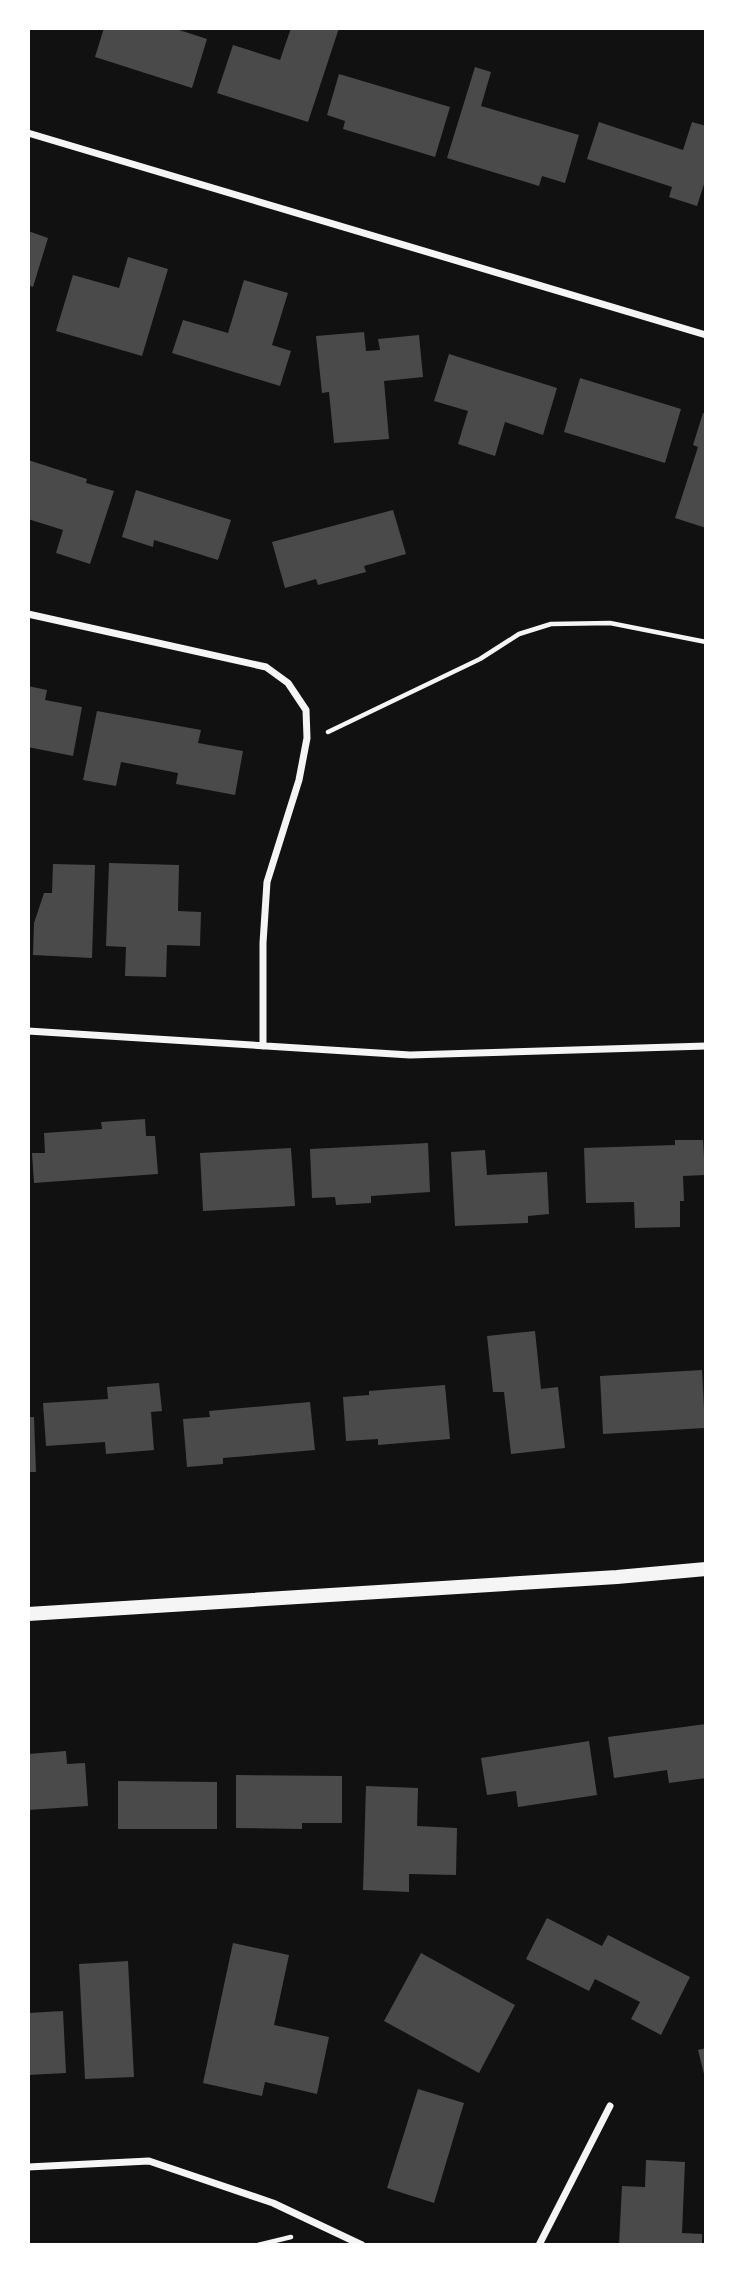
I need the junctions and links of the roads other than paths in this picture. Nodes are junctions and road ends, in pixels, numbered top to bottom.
1 (28, 133) edge
2 (706, 335) edge
3 (28, 614) edge
4 (28, 1031) edge
5 (263, 1046) junction
6 (706, 1046) edge
7 (706, 1569) edge
8 (28, 1614) edge
9 (610, 2106) dead end
10 (28, 2167) edge
11 (362, 2245) edge
12 (539, 2245) edge

1 - 2 street
3 - 5 street
4 - 5 street
5 - 6 street
7 - 8 main road
9 - 12 street
10 - 11 street

